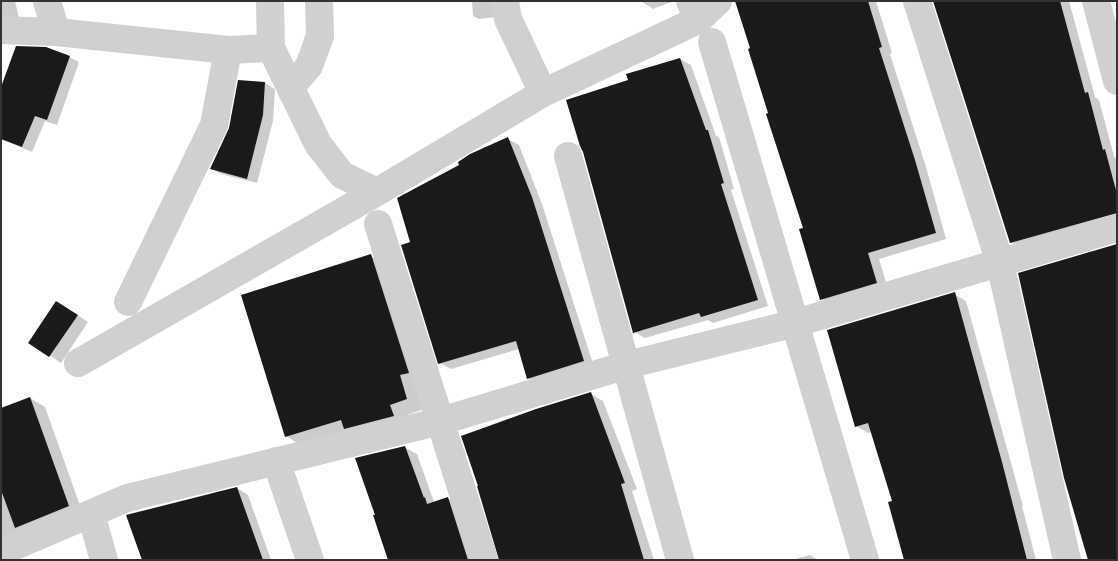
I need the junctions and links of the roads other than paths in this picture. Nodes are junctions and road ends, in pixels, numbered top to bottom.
1 (47, 1) edge
2 (270, 1) edge
3 (319, 1) edge
4 (506, 1) edge
5 (718, 1) edge
6 (917, 1) edge
7 (1096, 1) edge
8 (694, 11) edge
9 (1, 30) edge
10 (56, 32) junction
11 (712, 42) dead end
12 (271, 48) junction
13 (228, 50) junction
14 (1117, 80) edge
15 (291, 88) junction
16 (543, 93) junction
17 (568, 156) dead end
18 (377, 192) junction
19 (378, 224) dead end
20 (1117, 228) edge
21 (1000, 263) junction
22 (128, 302) dead end
23 (796, 323) junction
24 (78, 363) dead end
25 (626, 365) junction
26 (441, 421) junction
27 (276, 462) junction
28 (90, 514) junction
29 (1, 552) edge
30 (104, 560) edge
31 (310, 560) edge
32 (484, 560) edge
33 (680, 560) edge
34 (865, 560) edge
35 (1067, 560) edge

1 - 10 street
2 - 12 street
3 - 15 street
4 - 16 street
5 - 8 street
6 - 21 street
7 - 14 street
8 - 16 street
9 - 10 street
10 - 13 street
11 - 23 street
12 - 13 street
12 - 15 street
13 - 22 street
15 - 18 street
16 - 18 street
17 - 25 street
18 - 24 street
19 - 26 street
20 - 21 street
21 - 23 street
21 - 35 street
23 - 25 street
23 - 34 street
25 - 26 street
25 - 33 street
26 - 27 street
26 - 32 street
27 - 28 street
27 - 31 street
28 - 29 street
28 - 30 street

